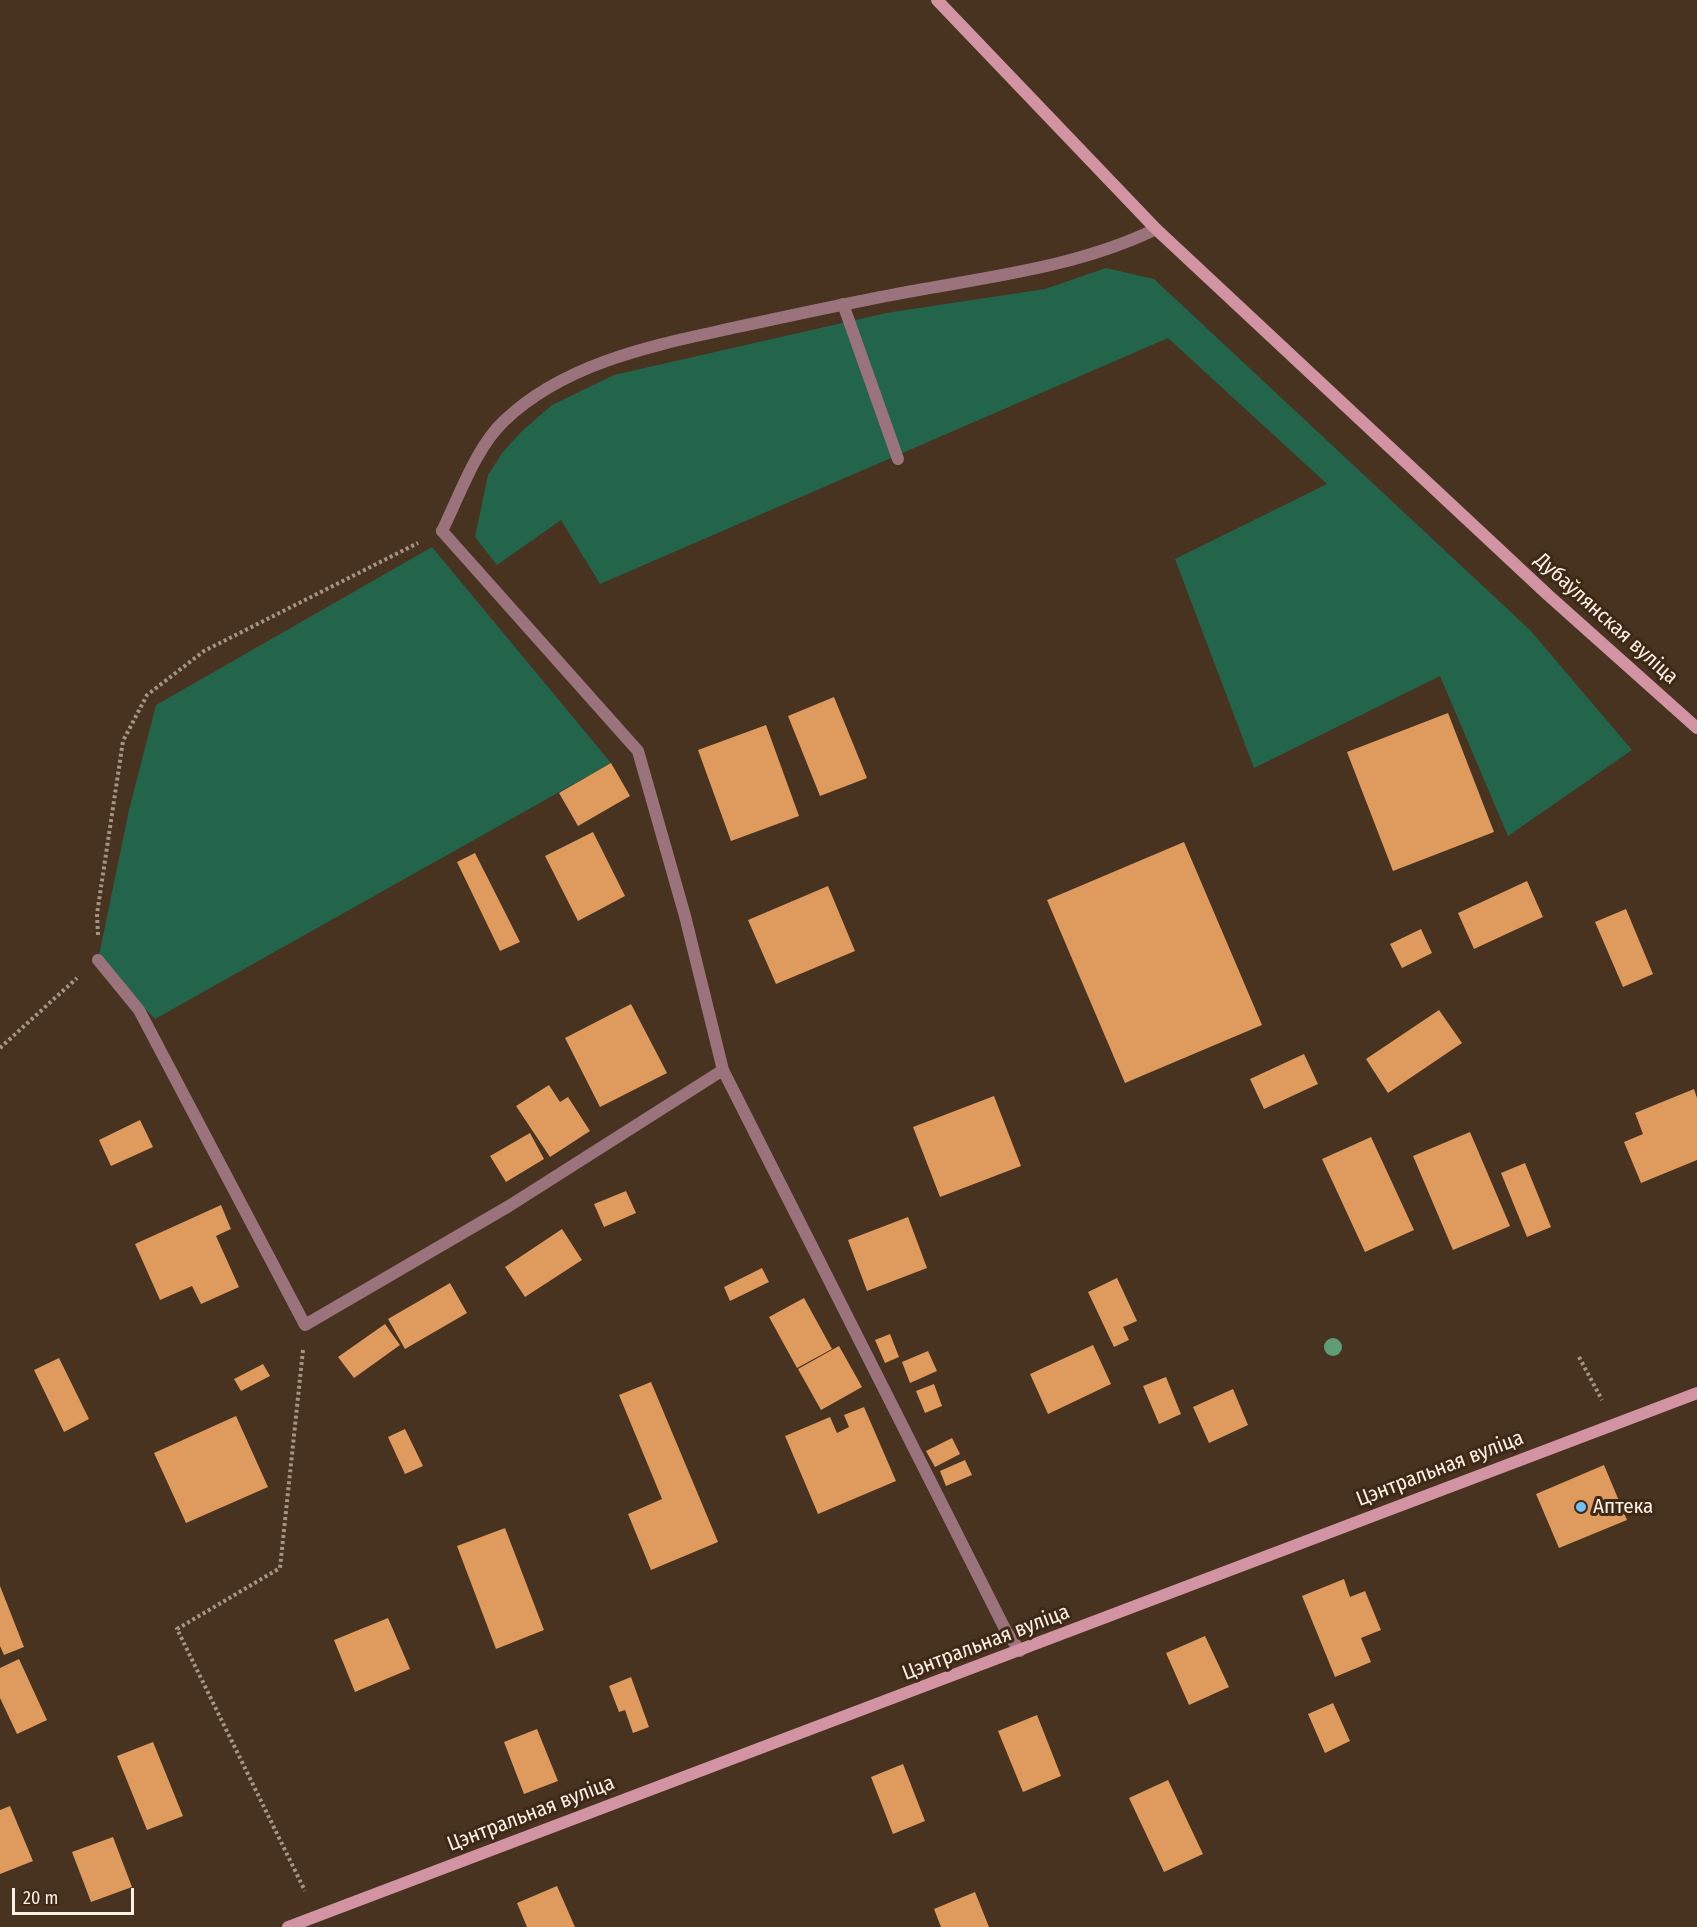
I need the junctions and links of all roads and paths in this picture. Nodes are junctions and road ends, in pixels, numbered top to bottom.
1 (937, 0) edge
2 (1156, 229) junction
3 (843, 304) junction
4 (898, 459) dead end
5 (442, 531) junction
6 (1697, 728) edge
7 (98, 960) junction
8 (0, 1048) edge
9 (723, 1070) junction
10 (305, 1325) junction
11 (1579, 1357) dead end
12 (1697, 1393) edge
13 (1602, 1400) dead end
14 (1020, 1651) junction
15 (309, 1900) dead end
16 (288, 1927) edge

1 - 2 main road, Дубаўлянская вуліца
2 - 3 street
2 - 6 main road, Дубаўлянская вуліца
3 - 4 street
3 - 5 street
5 - 7 path
5 - 9 street
7 - 8 path
7 - 10 street
9 - 10 street
9 - 14 street
10 - 15 path
11 - 13 path
12 - 14 main road, Цэнтральная вуліца
14 - 16 main road, Цэнтральная вуліца

